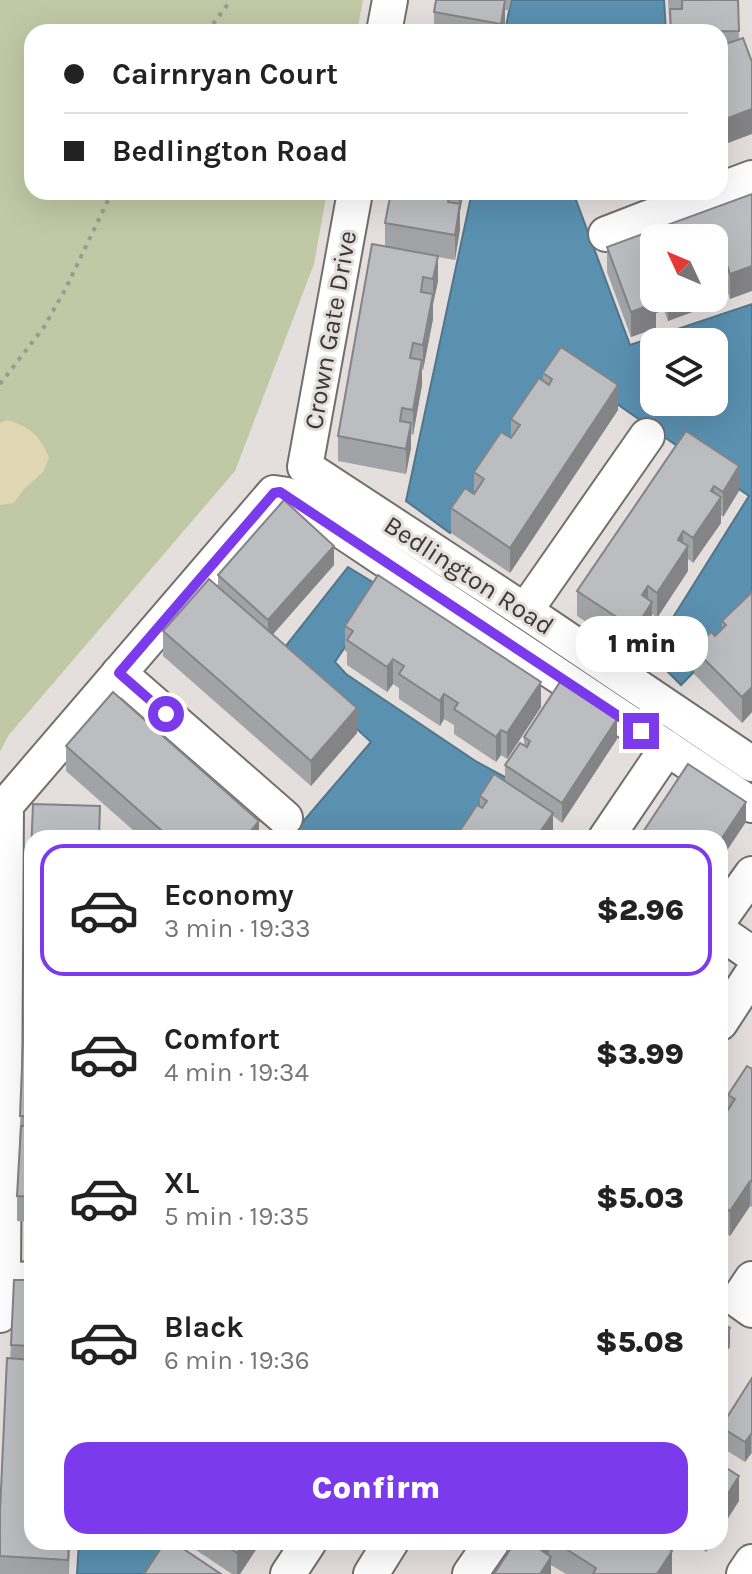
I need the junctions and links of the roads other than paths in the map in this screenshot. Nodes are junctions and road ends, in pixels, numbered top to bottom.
1 (390, 0) edge
2 (386, 24) edge
3 (752, 178) edge
4 (728, 187) edge
5 (354, 200) edge
6 (695, 200) edge
7 (606, 234) dead end
8 (647, 436) dead end
9 (305, 467) joint
10 (525, 611) junction
11 (119, 673) junction
12 (667, 748) junction
13 (752, 764) edge
14 (752, 805) edge
15 (285, 818) dead end
16 (611, 830) edge
17 (752, 874) edge
18 (728, 908) edge
19 (728, 938) edge
20 (752, 954) edge
21 (752, 974) edge
22 (728, 1011) edge
23 (18, 1280) edge
24 (0, 1315) edge
25 (304, 1550) edge
26 (386, 1550) edge
27 (486, 1550) edge
28 (752, 1562) edge
29 (288, 1574) edge
30 (371, 1574) edge
31 (470, 1574) edge
32 (744, 1574) edge

1 - 2 street
3 - 4 street
5 - 9 street, Crown Gate Drive
6 - 7 street
8 - 10 street
9 - 10 street, Bedlington Road
10 - 13 street, Bedlington Road
11 - 12 street, Bedlington Road
11 - 15 street
11 - 23 street, Bedlington Road
12 - 14 street, Bedlington Road
12 - 16 street
17 - 18 street
19 - 20 street
21 - 22 street
23 - 24 street, Bedlington Road
25 - 29 street
26 - 30 street
27 - 31 street
28 - 32 street

